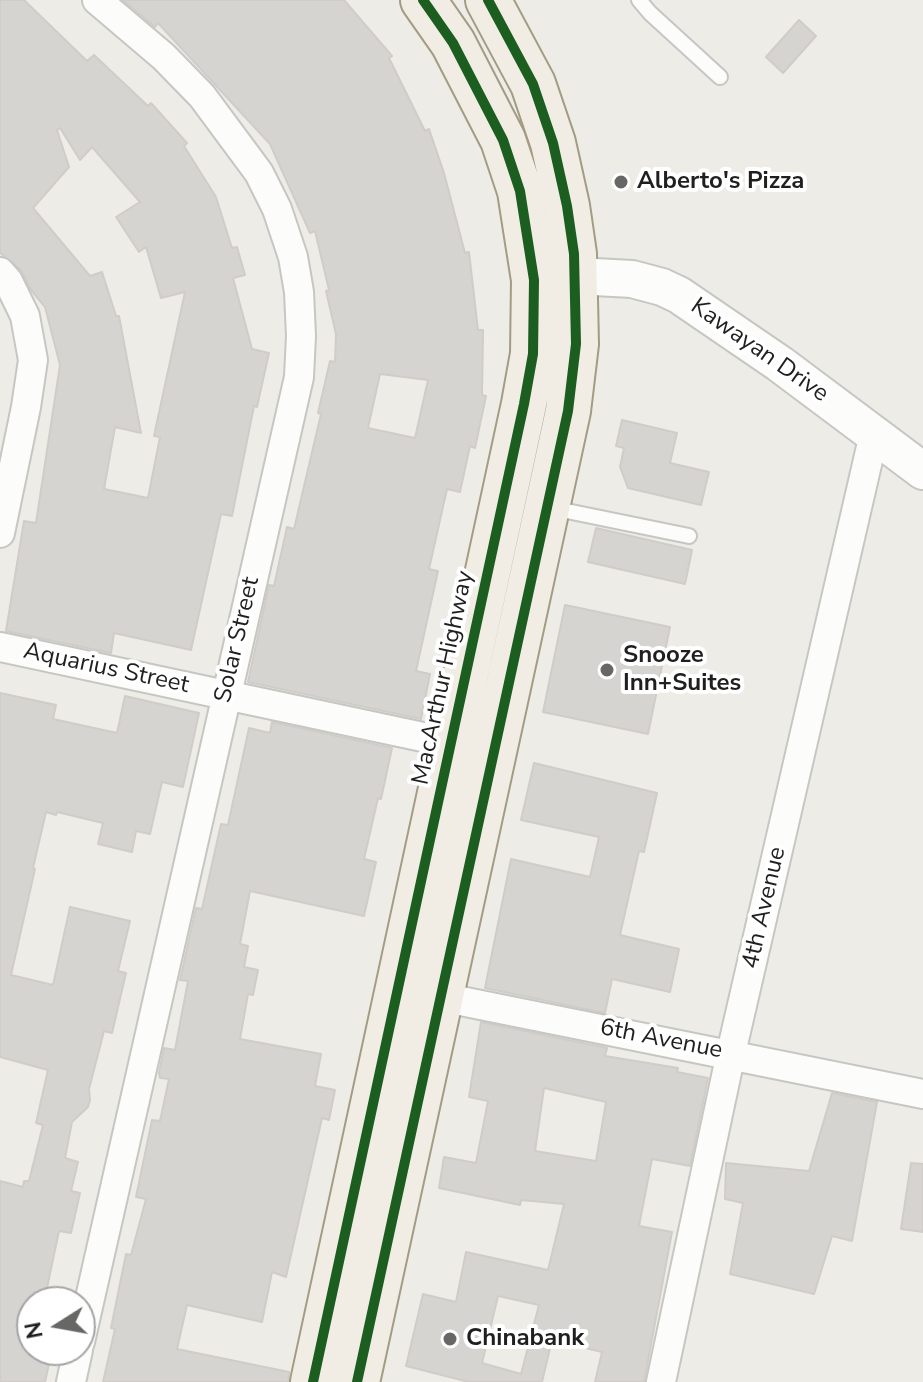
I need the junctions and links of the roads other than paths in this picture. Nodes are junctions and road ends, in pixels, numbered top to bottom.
1 (97, 0) edge
2 (423, 0) edge
3 (639, 0) edge
4 (490, 1) edge
5 (720, 77) dead end
6 (0, 272) edge
7 (576, 276) junction
8 (874, 434) junction
9 (923, 471) edge
10 (547, 507) junction
11 (0, 533) edge
12 (689, 536) dead end
13 (0, 647) edge
14 (226, 693) junction
15 (451, 743) junction
16 (494, 753) junction
17 (398, 988) junction
18 (441, 998) junction
19 (731, 1053) junction
20 (923, 1094) edge
21 (93, 1286) edge
22 (313, 1382) edge
23 (357, 1382) edge
24 (661, 1382) edge

1 - 14 street, Solar Street
2 - 15 main road, MacArthur Highway
3 - 5 lane
4 - 7 main road
6 - 11 street
7 - 8 street, Kawayan Drive
7 - 10 main road
8 - 9 street, Kawayan Drive
8 - 19 street, 4th Avenue
10 - 12 lane
10 - 16 main road
13 - 14 street, Aquarius Street
14 - 15 street, Aquarius Street
14 - 21 street, Solar Street
15 - 16 street, Aquarius Street
15 - 17 main road, MacArthur Highway
16 - 18 main road
17 - 18 street, 6th Avenue
17 - 22 main road, MacArthur Highway
18 - 19 street, 6th Avenue
18 - 23 main road
19 - 20 street, 6th Avenue
19 - 24 street, 4th Avenue

